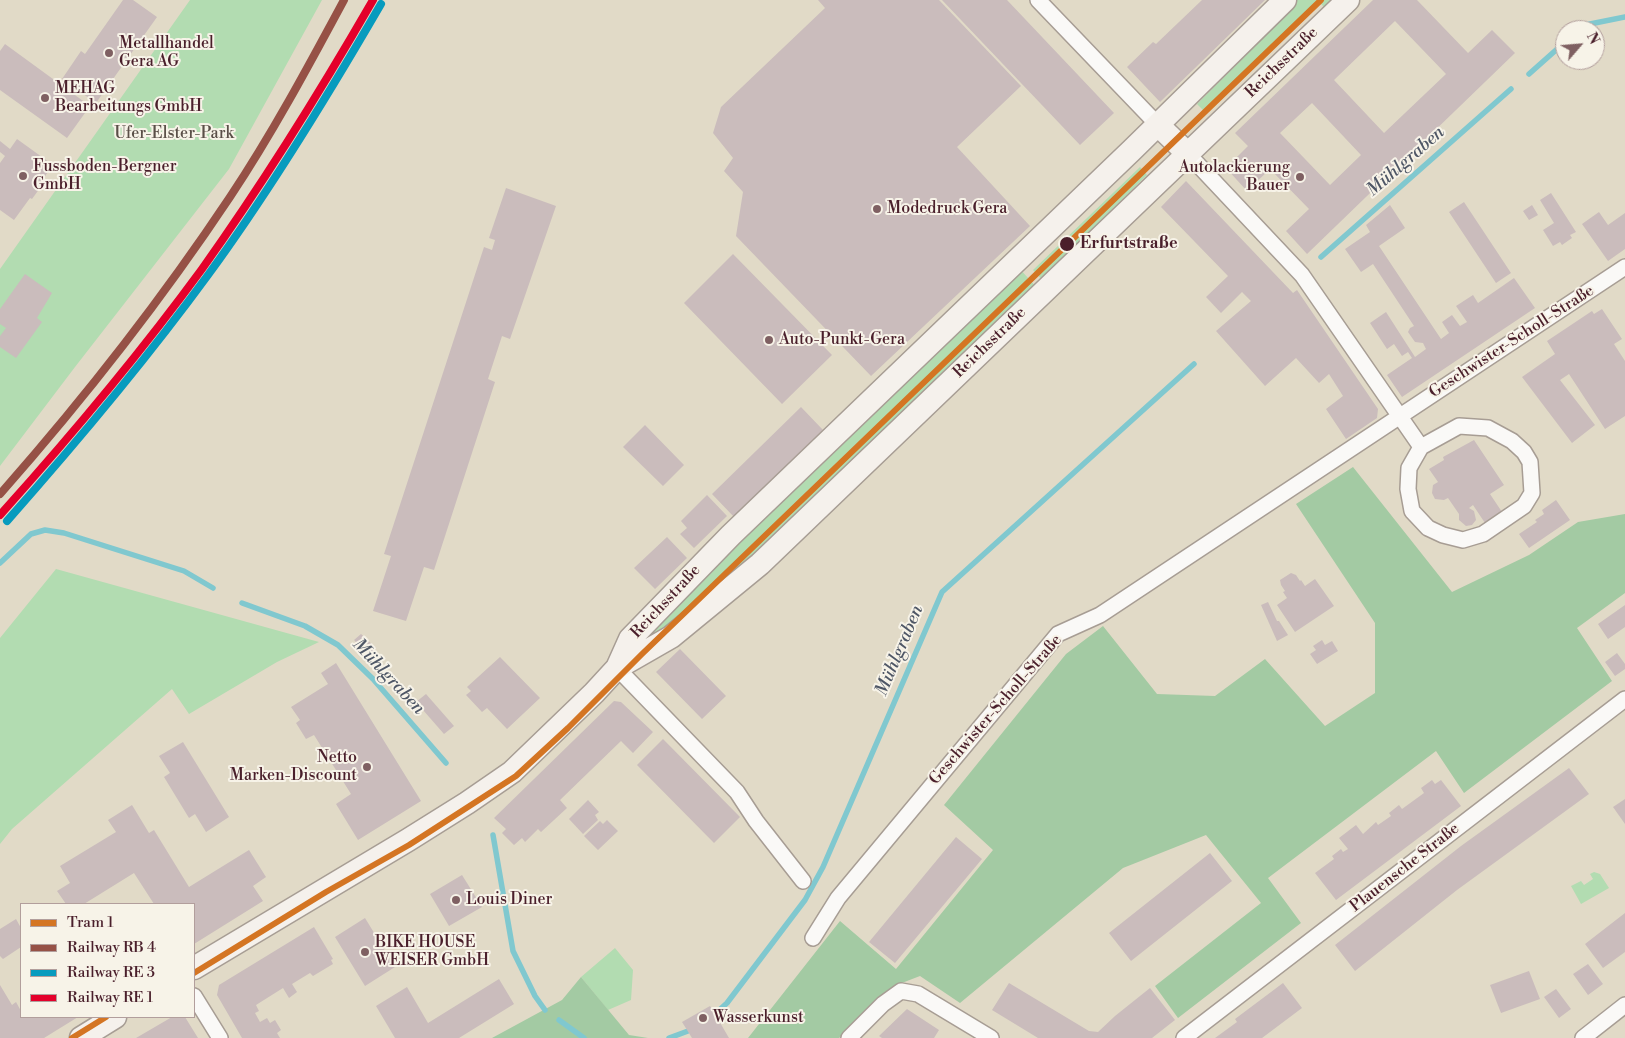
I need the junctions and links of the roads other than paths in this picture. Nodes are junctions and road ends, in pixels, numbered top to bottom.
1 (1038, 0) edge
2 (1285, 0) edge
3 (1348, 0) edge
4 (1158, 125) junction
5 (1188, 154) junction
6 (1625, 267) edge
7 (1399, 416) junction
8 (1421, 447) junction
9 (618, 668) junction
10 (1622, 706) edge
11 (803, 881) dead end
12 (813, 938) dead end
13 (195, 967) edge
14 (195, 998) edge
15 (1625, 1005) edge
16 (113, 1018) edge
17 (81, 1038) edge
18 (220, 1038) edge
19 (849, 1038) edge
20 (991, 1038) edge
21 (1184, 1038) edge
22 (1584, 1038) edge

1 - 4 street
2 - 4 main road, Reichsstraße
3 - 5 main road, Reichsstraße
4 - 5 main road
4 - 9 main road, Reichsstraße
5 - 7 street
5 - 9 main road, Reichsstraße
6 - 7 street, Geschwister-Scholl-Straße
7 - 8 street
7 - 12 street, Geschwister-Scholl-Straße
8 - 8 street
9 - 11 street
9 - 13 main road, Reichsstraße
10 - 21 street, Plauensche Straße
14 - 18 street
15 - 22 street
16 - 17 main road
19 - 20 street

